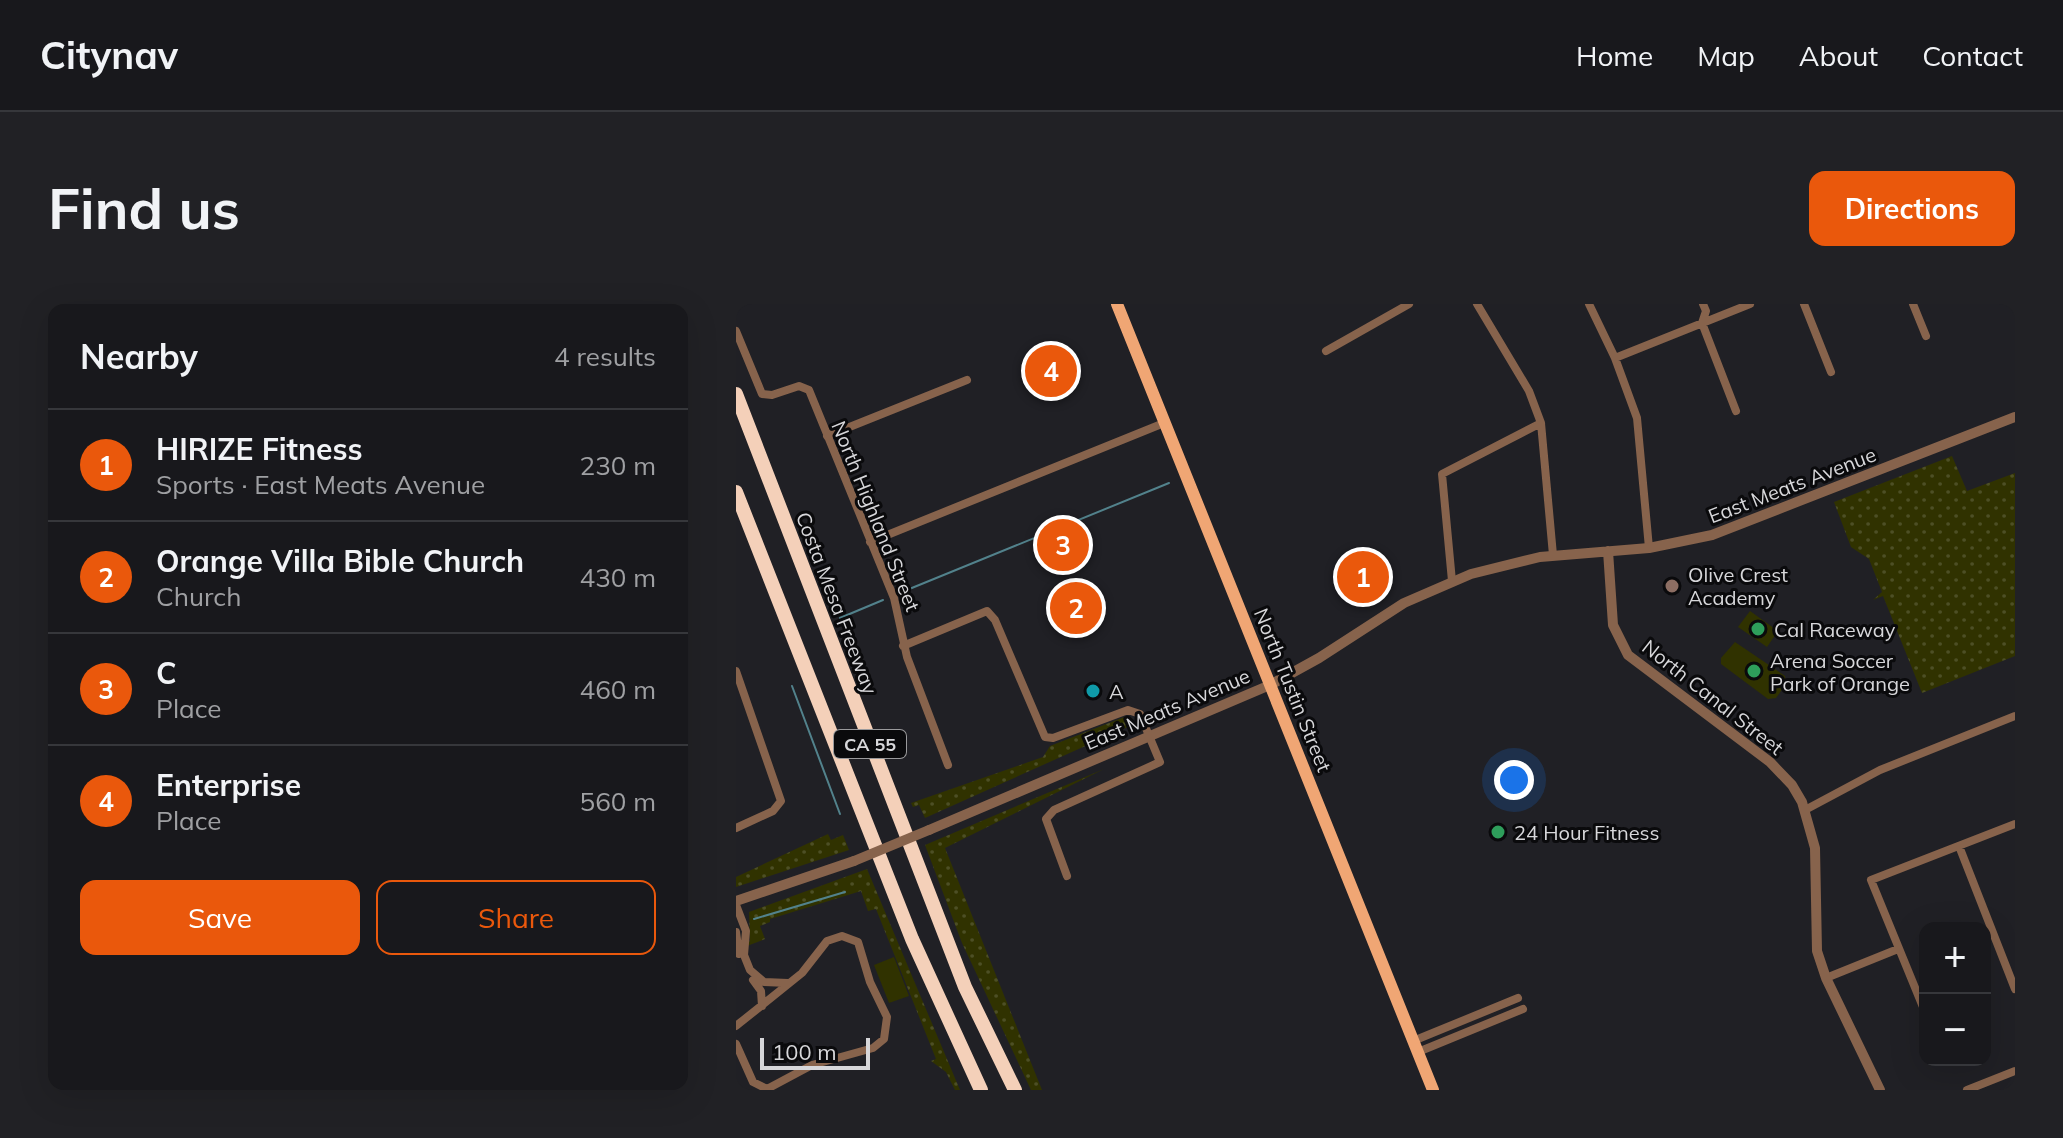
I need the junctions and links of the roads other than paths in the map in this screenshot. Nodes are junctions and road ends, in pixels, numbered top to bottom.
1 (1117, 304) edge
2 (1409, 304) edge
3 (1477, 304) edge
4 (1589, 304) edge
5 (1703, 304) edge
6 (1750, 304) edge
7 (1804, 304) edge
8 (1913, 304) edge
9 (1702, 323) junction
10 (736, 331) edge
11 (1926, 336) dead end
12 (1326, 351) dead end
13 (1615, 358) junction
14 (1831, 372) dead end
15 (967, 380) dead end
16 (736, 394) edge
17 (1736, 411) dead end
18 (2015, 417) edge
19 (1164, 423) junction
20 (1541, 423) junction
21 (827, 436) junction
22 (736, 492) edge
23 (870, 542) junction
24 (1649, 548) junction
25 (1608, 551) junction
26 (1553, 555) junction
27 (1452, 581) junction
28 (903, 646) junction
29 (736, 671) edge
30 (1270, 685) junction
31 (741, 706) edge
32 (2015, 716) edge
33 (1150, 735) junction
34 (948, 765) dead end
35 (1805, 810) junction
36 (2015, 824) edge
37 (736, 828) edge
38 (1959, 846) junction
39 (1067, 876) dead end
40 (736, 903) edge
41 (736, 932) edge
42 (1898, 949) junction
43 (1826, 978) junction
44 (789, 982) junction
45 (2015, 989) edge
46 (1518, 998) dead end
47 (1919, 998) edge
48 (762, 1006) junction
49 (1523, 1009) dead end
50 (736, 1026) edge
51 (736, 1044) edge
52 (1416, 1046) junction
53 (2015, 1071) edge
54 (981, 1090) edge
55 (1015, 1090) edge
56 (1433, 1090) edge
57 (1880, 1090) edge
58 (1967, 1090) edge

1 - 19 main road, North Tustin Street
2 - 12 street
3 - 20 street
4 - 13 street
5 - 9 street
6 - 9 street
7 - 14 street
8 - 11 street
9 - 13 street
9 - 17 street
10 - 21 street, North Highland Street
13 - 24 street
15 - 21 street
16 - 55 highway, Costa Mesa Freeway / CA 55
18 - 24 street, East Meats Avenue
19 - 23 street
19 - 30 main road, North Tustin Street
20 - 26 street
20 - 27 street
21 - 23 street, North Highland Street
22 - 54 highway, CA 55
23 - 28 street, North Highland Street
24 - 25 street, East Meats Avenue
25 - 26 street, East Meats Avenue
25 - 35 street, North Canal Street
26 - 27 street, East Meats Avenue
27 - 30 street, East Meats Avenue
28 - 33 street
28 - 34 street, North Highland Street
29 - 31 street
30 - 33 street, East Meats Avenue
30 - 52 main road, North Tustin Street
31 - 37 street
32 - 35 street
33 - 39 street
33 - 40 street, East Meats Avenue, bridge
35 - 43 street, North Canal Street
36 - 38 street
38 - 42 street
38 - 45 street
40 - 44 street
41 - 48 street
42 - 43 street
42 - 47 street
43 - 57 street, North Canal Street
44 - 48 street
44 - 51 street
46 - 52 street
48 - 50 street
49 - 52 street
52 - 56 main road, North Tustin Street
53 - 58 street

